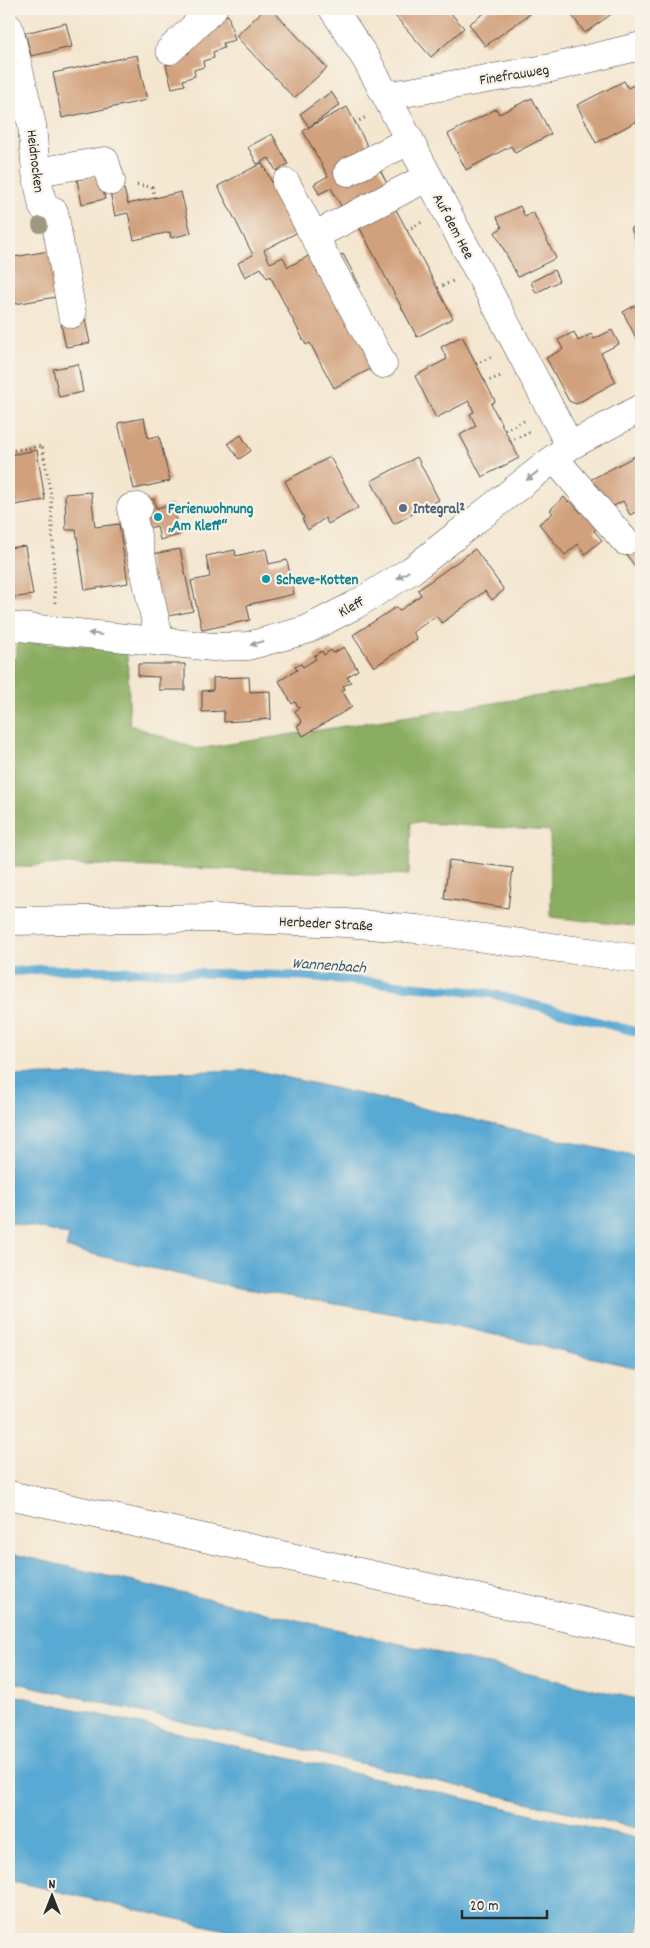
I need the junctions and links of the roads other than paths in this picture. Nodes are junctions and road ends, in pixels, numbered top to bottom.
1 (213, 9) edge
2 (333, 9) edge
3 (9, 28) edge
4 (641, 46) edge
5 (170, 50) dead end
6 (386, 96) junction
7 (410, 140) junction
8 (36, 172) junction
9 (348, 172) dead end
10 (428, 177) junction
11 (111, 182) dead end
12 (286, 183) dead end
13 (314, 236) junction
14 (72, 314) dead end
15 (383, 364) dead end
16 (641, 408) edge
17 (562, 452) junction
18 (139, 507) dead end
19 (625, 541) dead end
20 (9, 626) edge
21 (160, 642) junction
22 (9, 921) edge
23 (641, 959) edge
24 (9, 1495) edge
25 (641, 1634) edge

1 - 5 street
2 - 6 street, Auf dem Hee
3 - 8 street, Heidnocken
4 - 6 street, Finefrauweg
6 - 7 street, Auf dem Hee
7 - 9 street
7 - 10 street, Auf dem Hee
8 - 11 street
8 - 14 street, Heidnocken
10 - 13 street
10 - 17 street, Auf dem Hee
12 - 13 street
13 - 15 street
16 - 17 street, Kleff
17 - 19 street, Auf dem Hee
17 -> 21 street, Kleff
18 - 21 street
21 -> 20 street, Kleff
22 - 23 street, Herbeder Straße
24 - 25 street

